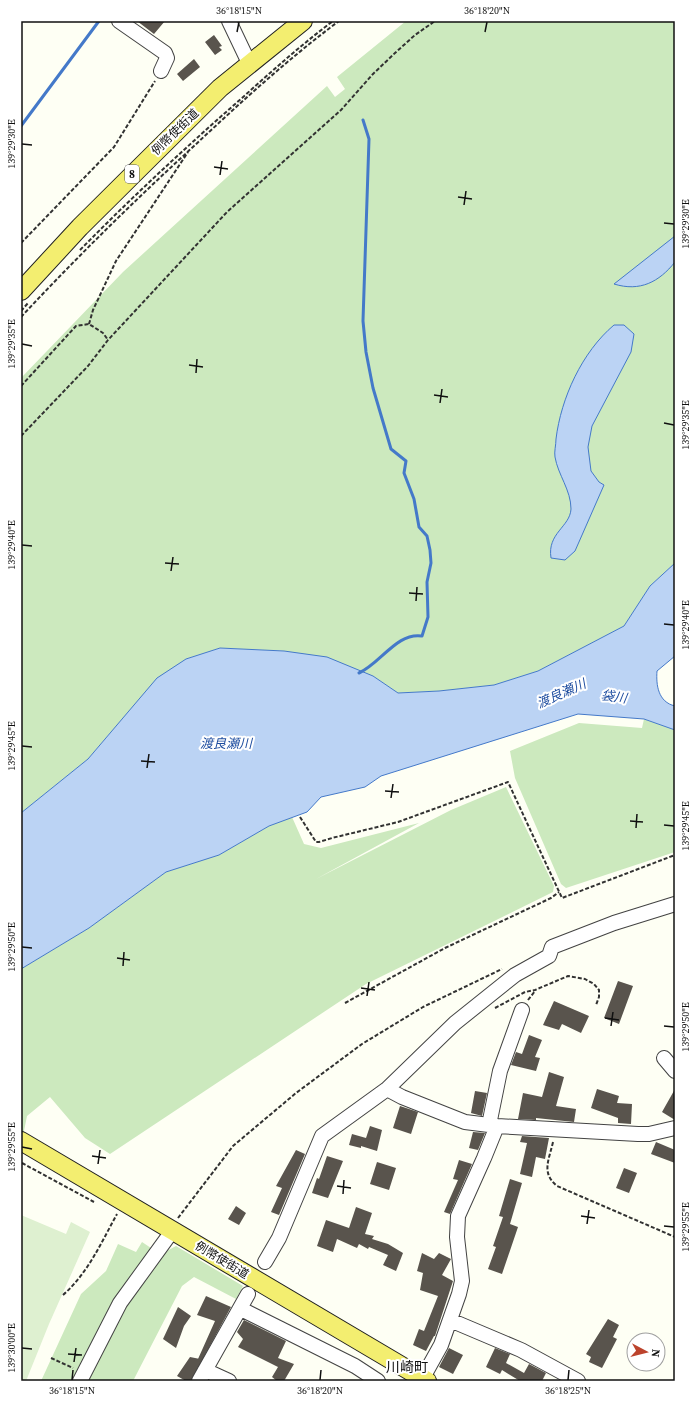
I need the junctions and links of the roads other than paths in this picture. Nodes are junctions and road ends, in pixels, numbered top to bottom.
1 (119, 21) edge
2 (228, 21) edge
3 (303, 21) edge
4 (249, 63) junction
5 (161, 71) road end
6 (21, 291) edge
7 (675, 904) edge
8 (522, 1010) road end
9 (664, 1058) dead end
10 (675, 1071) edge
11 (387, 1090) junction
12 (493, 1125) junction
13 (675, 1128) edge
14 (21, 1141) edge
15 (172, 1226) junction
16 (265, 1262) dead end
17 (248, 1294) dead end
18 (241, 1309) junction
19 (450, 1320) junction
20 (202, 1376) edge
21 (81, 1378) edge
22 (424, 1380) edge
23 (229, 1381) edge
24 (378, 1381) edge
25 (578, 1381) edge

1 - 5 street
2 - 4 street
3 - 4 main road, 8
4 - 6 main road, 例幣使街道 / 8
7 - 11 street
8 - 12 street
9 - 10 street
11 - 12 street
11 - 16 street
12 - 13 street
12 - 19 street
14 - 15 main road, 例幣使街道
15 - 21 street
15 - 22 main road, 例幣使街道
17 - 18 street
18 - 20 street
18 - 24 street
19 - 22 street
19 - 25 street
20 - 23 street

